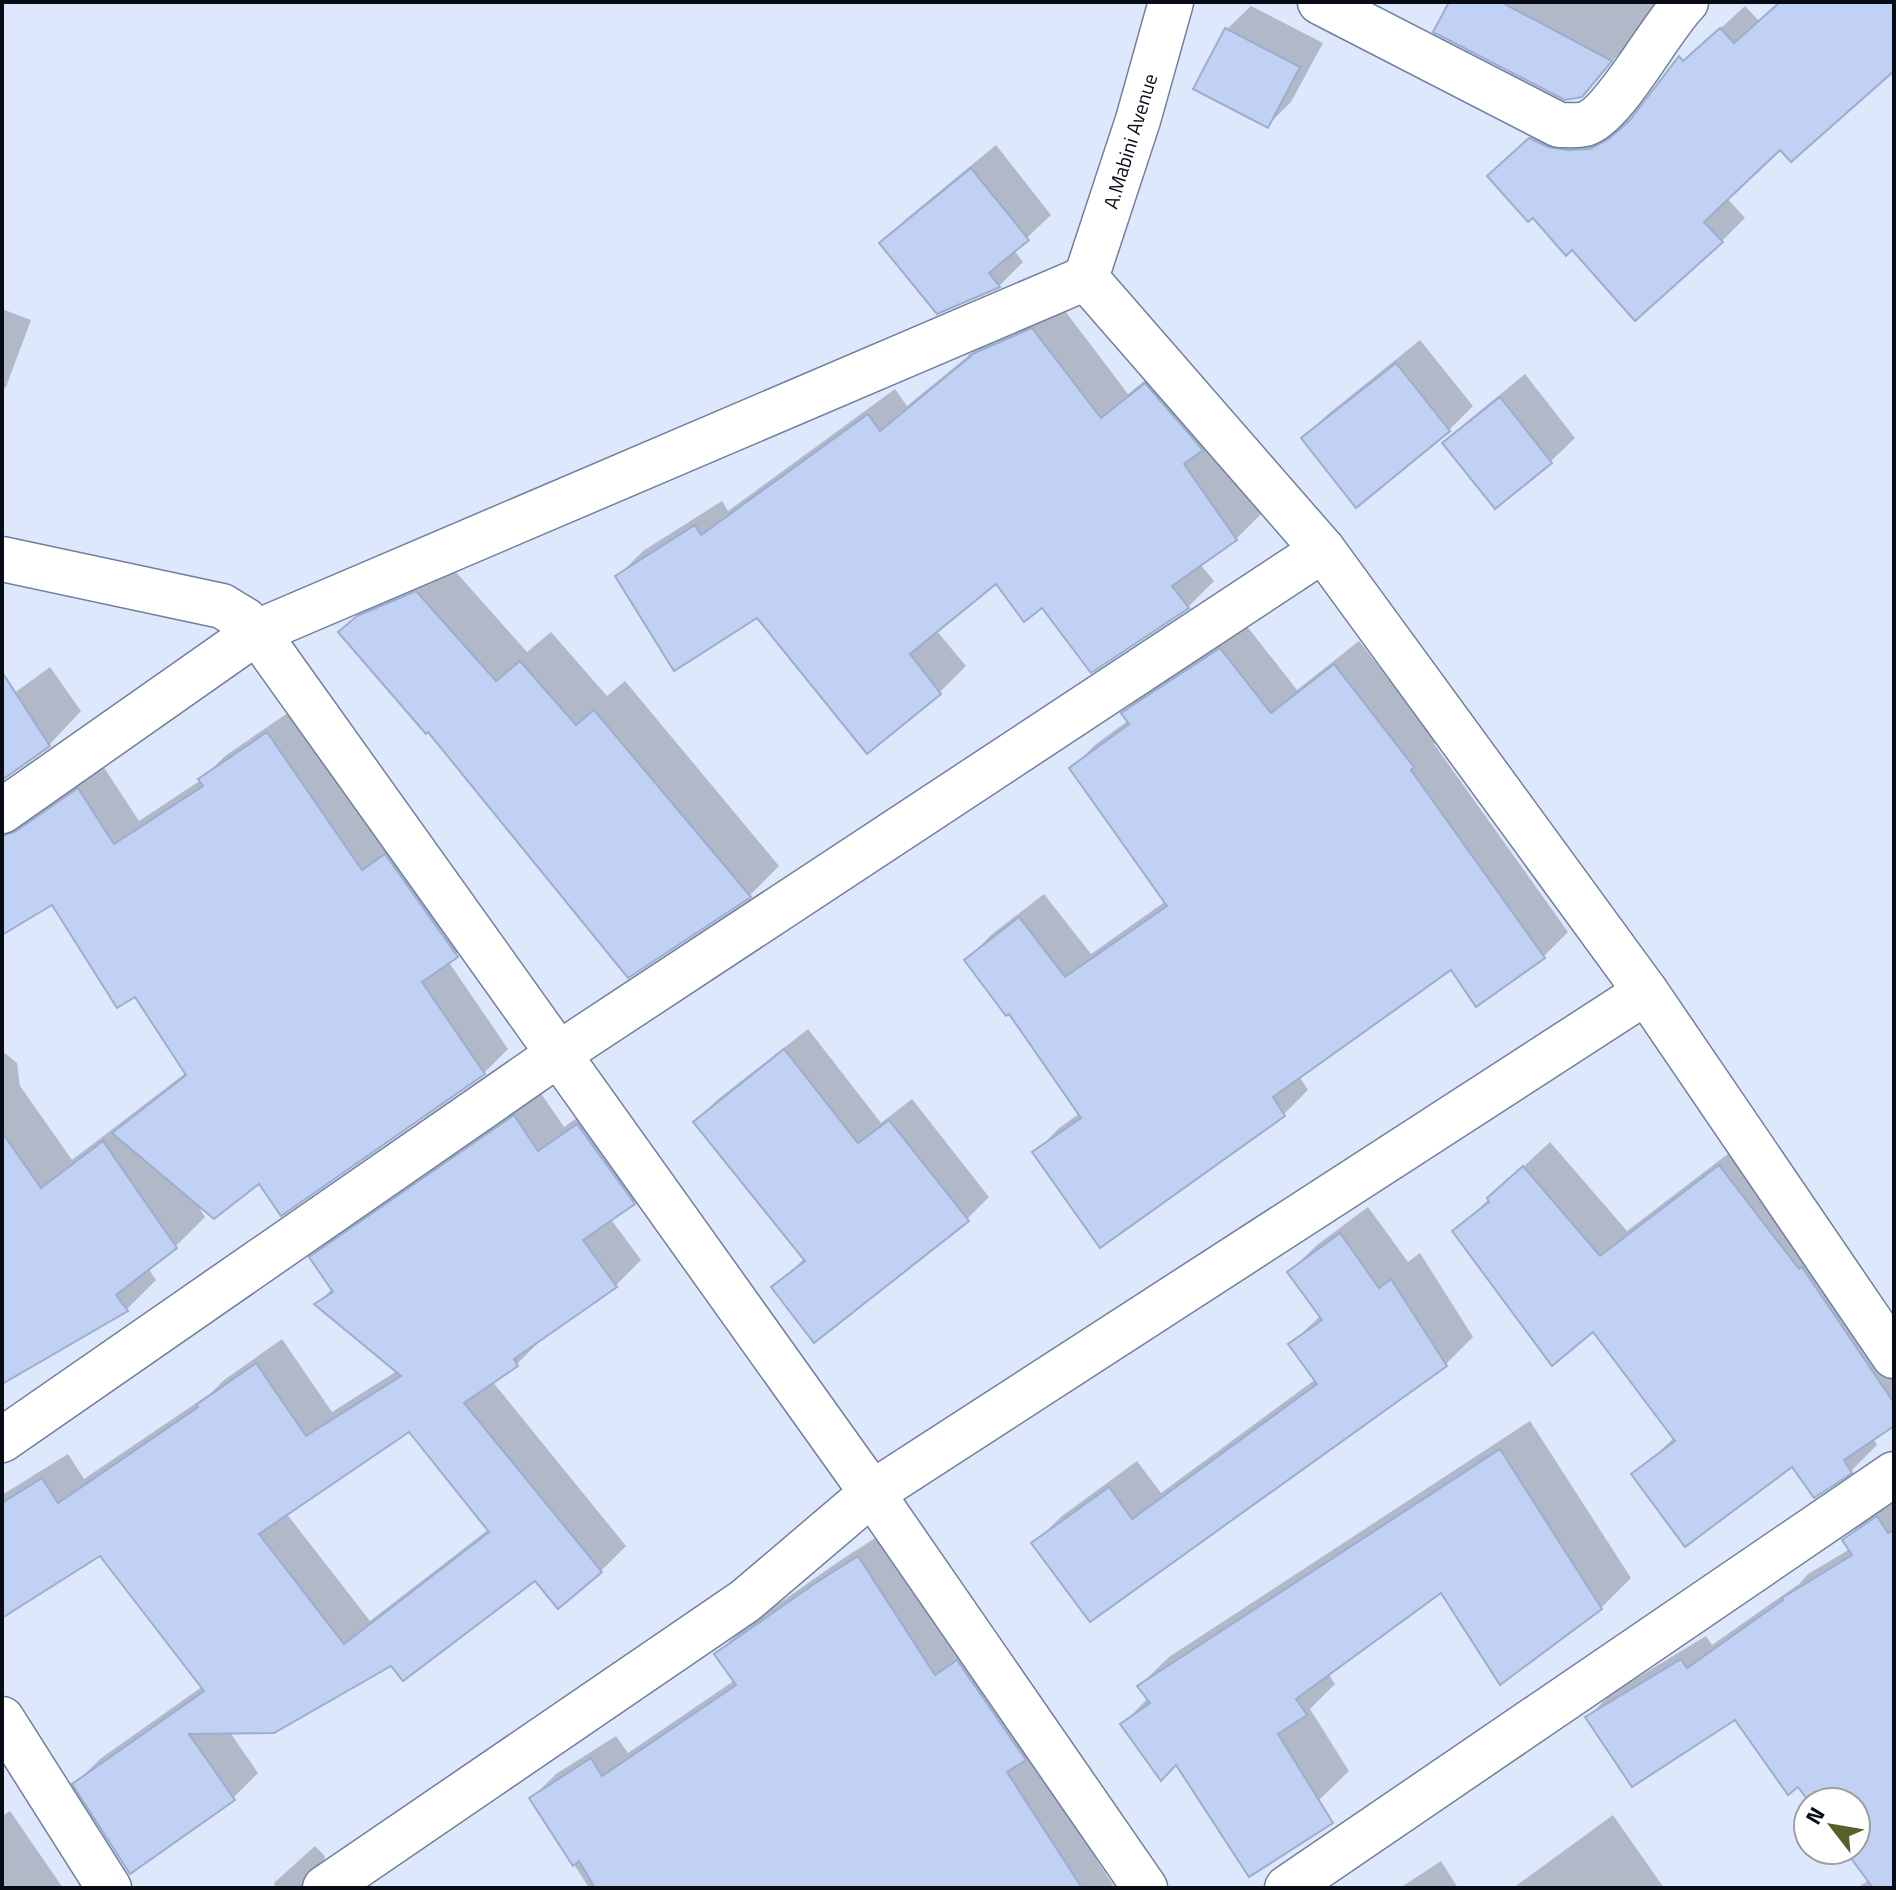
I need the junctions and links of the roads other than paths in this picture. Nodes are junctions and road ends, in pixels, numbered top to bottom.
1 (1171, 2) edge
2 (1320, 2) edge
3 (1664, 7) edge
4 (1086, 278) junction
5 (1323, 550) junction
6 (2, 559) edge
7 (257, 632) junction
8 (2, 811) edge
9 (1646, 992) junction
10 (560, 1053) junction
11 (1894, 1356) edge
12 (2, 1440) edge
13 (1894, 1474) edge
14 (872, 1493) junction
15 (2, 1719) edge
16 (109, 1888) edge
17 (325, 1888) edge
18 (1145, 1888) edge
19 (1287, 1888) edge

1 - 4 street, A.Mabini Avenue
2 - 3 street
4 - 5 street
4 - 7 street
5 - 9 street
5 - 10 street
6 - 7 street
7 - 8 street
7 - 10 street
9 - 11 street
9 - 14 street
10 - 12 street
10 - 14 street
13 - 19 street
14 - 17 street
14 - 18 street
15 - 16 street

